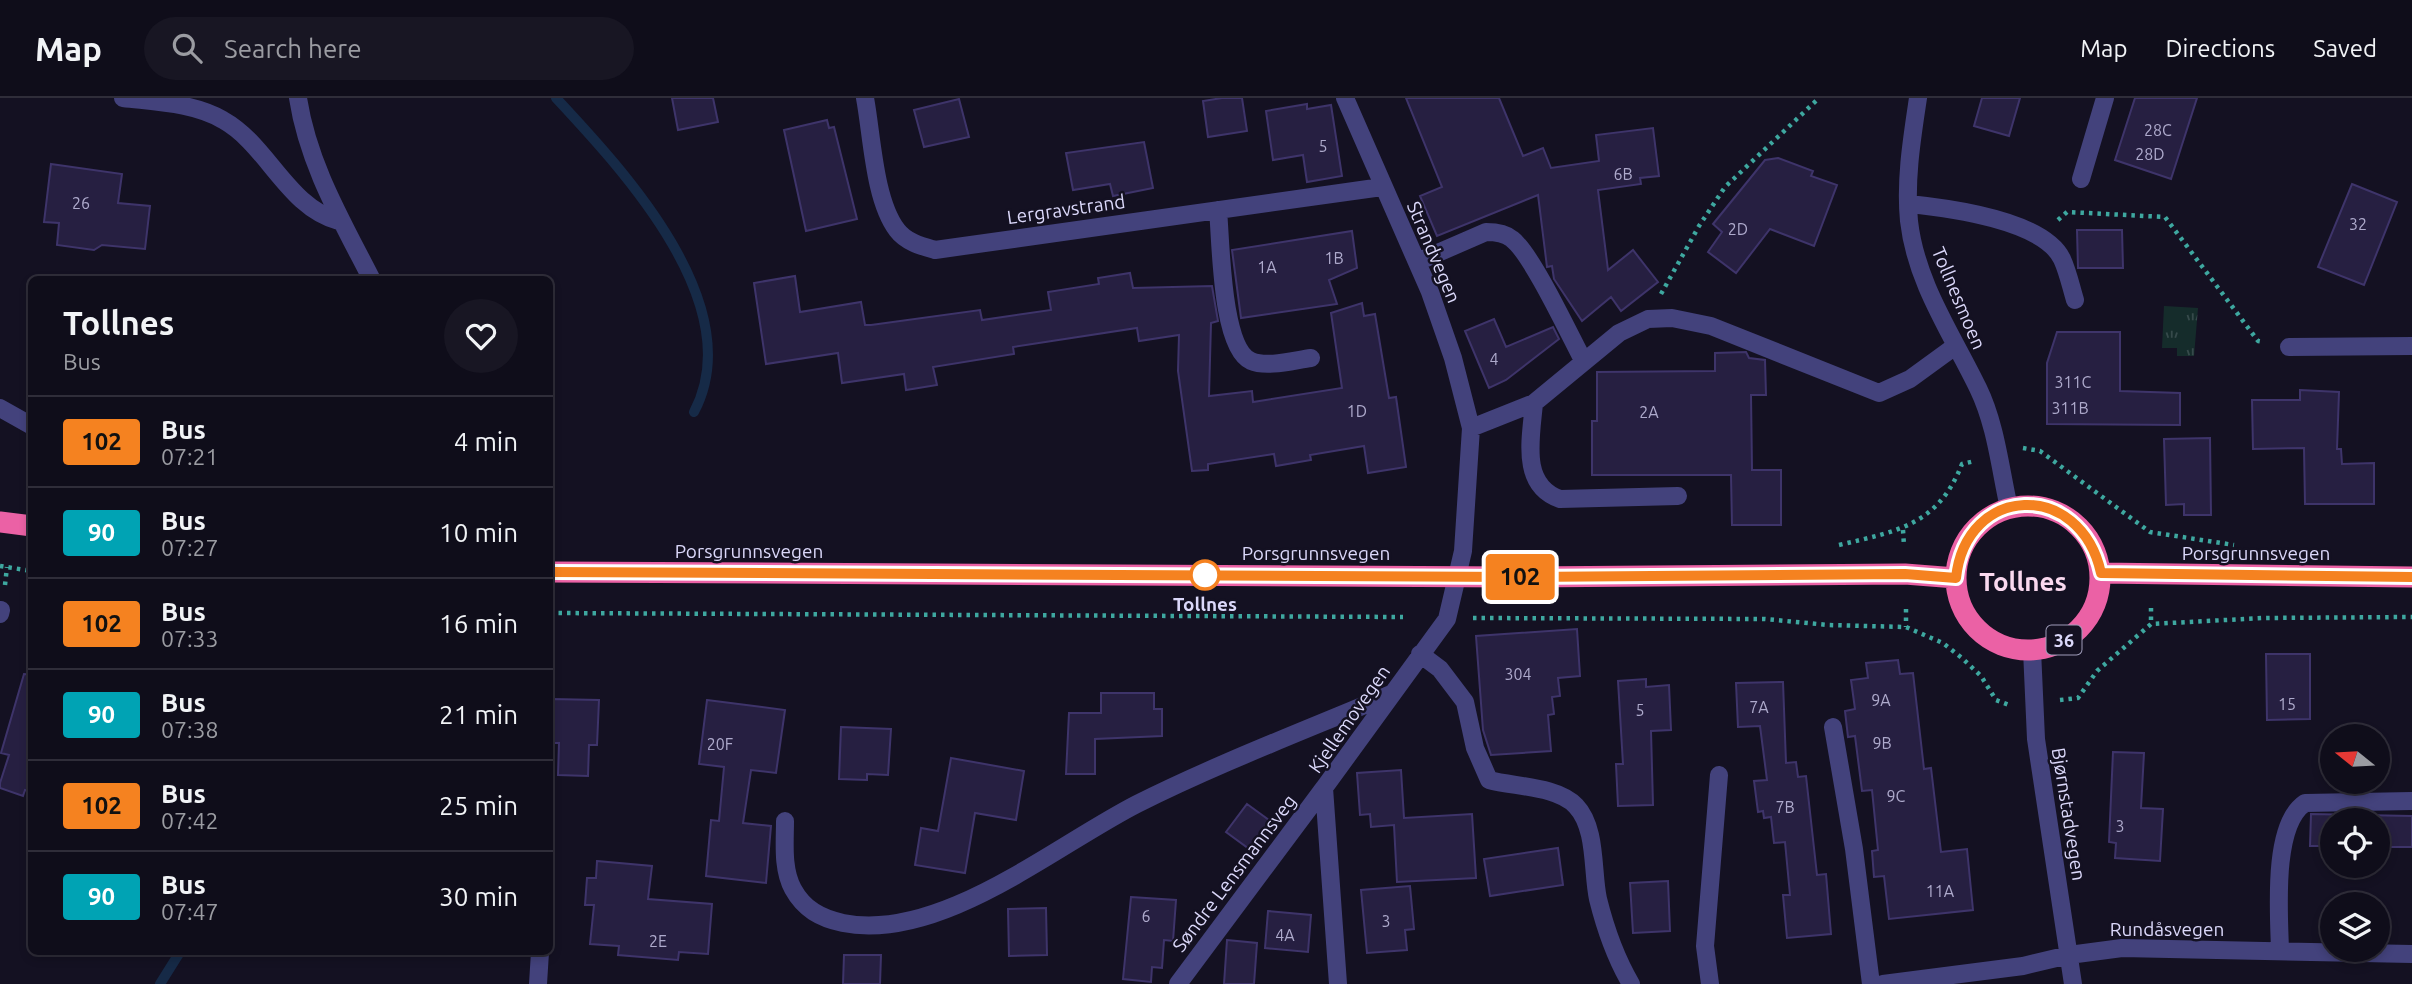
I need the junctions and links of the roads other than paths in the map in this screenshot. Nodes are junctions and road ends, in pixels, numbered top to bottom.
1 (123, 98) edge
2 (298, 98) edge
3 (866, 98) edge
4 (1345, 98) edge
5 (1918, 98) edge
6 (2105, 98) edge
7 (2081, 179) dead end
8 (1382, 187) junction
9 (1909, 204) junction
10 (1218, 211) junction
11 (339, 221) junction
12 (1417, 262) junction
13 (370, 276) edge
14 (2076, 300) dead end
15 (1954, 346) junction
16 (2412, 346) edge
17 (2289, 347) road end
18 (1311, 358) dead end
19 (1584, 362) junction
20 (1534, 403) junction
21 (0, 408) edge
22 (28, 424) edge
23 (1471, 428) junction
24 (1678, 496) dead end
25 (2009, 508) junction
26 (0, 522) edge
27 (28, 526) edge
28 (553, 572) edge
29 (2101, 573) junction
30 (1458, 576) junction
31 (2412, 577) edge
32 (1956, 578) junction
33 (2032, 650) junction
34 (1420, 654) junction
35 (1391, 694) junction
36 (1833, 727) dead end
37 (1718, 775) dead end
38 (1324, 788) junction
39 (2412, 801) edge
40 (785, 821) dead end
41 (2280, 950) junction
42 (2412, 954) edge
43 (540, 955) edge
44 (2069, 955) junction
45 (538, 984) edge
46 (1178, 984) edge
47 (1338, 984) edge
48 (1632, 984) edge
49 (1710, 984) edge
50 (1871, 984) edge
51 (1883, 984) edge
52 (2073, 984) edge

1 - 11 street
2 - 11 street
3 - 10 street, Lergravstrand
4 - 8 street, Strandvegen
5 - 9 street, Tollnesmoen
6 - 7 street
8 - 10 street, Lergravstrand
8 - 12 street, Strandvegen
9 - 14 street
9 - 15 street, Tollnesmoen
10 - 18 street
11 - 13 street
12 - 19 street
12 - 23 street, Strandvegen
15 - 19 street
15 - 25 street, Tollnesmoen
16 - 17 street
19 - 20 street
20 - 23 street
20 - 24 street
21 - 22 street
23 - 30 street, Strandvegen
25 - 29 highway
25 - 32 highway
26 - 27 highway
28 - 30 highway, Porsgrunnsvegen
29 - 31 highway, Porsgrunnsvegen
29 - 33 highway, 36
30 - 32 highway, Porsgrunnsvegen
30 - 34 street, Kjellemovegen
32 - 33 highway, 36
33 - 44 street, Bjørnstadvegen
34 - 35 street, Kjellemovegen
34 - 48 street
35 - 38 street, Kjellemovegen
35 - 40 street
36 - 50 street
37 - 49 street
38 - 46 street, Søndre Lensmannsveg
38 - 47 street, Kjellemovegen
39 - 41 street
41 - 42 street, Rundåsvegen
41 - 44 street, Rundåsvegen
43 - 45 street
44 - 51 street, Rundåsvegen
44 - 52 street, Bjørnstadvegen

